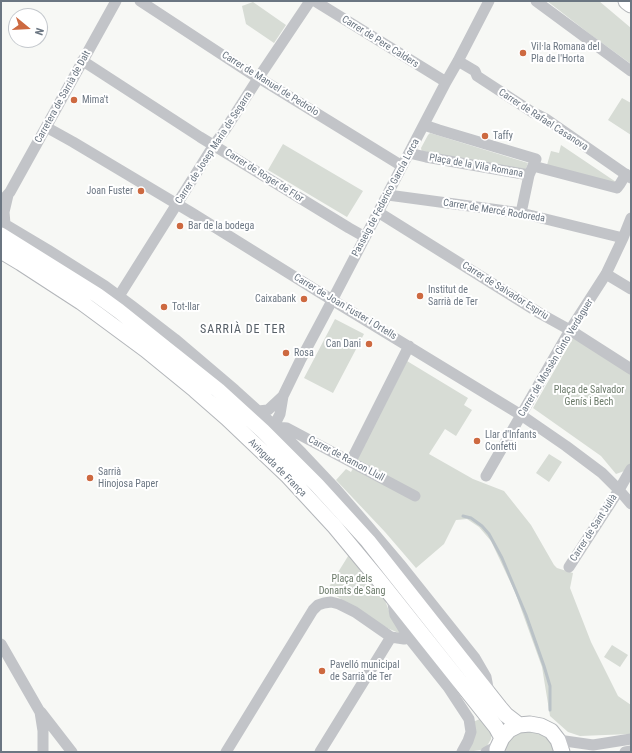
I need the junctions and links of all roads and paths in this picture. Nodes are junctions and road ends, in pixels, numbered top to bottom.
1 (116, 1) edge
2 (140, 1) edge
3 (310, 1) edge
4 (315, 1) edge
5 (489, 1) edge
6 (536, 1) edge
7 (627, 1) edge
8 (631, 4) edge
9 (82, 61) junction
10 (458, 61) junction
11 (631, 71) edge
12 (259, 77) junction
13 (446, 82) junction
14 (424, 125) junction
15 (46, 127) junction
16 (214, 145) junction
17 (409, 153) junction
18 (402, 166) junction
19 (531, 170) junction
20 (628, 176) edge
21 (9, 193) junction
22 (388, 195) junction
23 (1, 202) edge
24 (177, 204) junction
25 (378, 212) junction
26 (521, 213) junction
27 (631, 218) edge
28 (2, 227) edge
29 (631, 229) edge
30 (365, 237) junction
31 (623, 238) junction
32 (3, 253) edge
33 (606, 274) junction
34 (631, 289) edge
35 (119, 296) junction
36 (332, 300) junction
37 (570, 330) junction
38 (409, 346) junction
39 (631, 369) edge
40 (283, 396) junction
41 (258, 411) junction
42 (521, 415) junction
43 (275, 427) junction
44 (351, 461) junction
45 (630, 475) edge
46 (486, 476) dead end
47 (619, 490) junction
48 (416, 496) dead end
49 (631, 504) edge
50 (569, 567) dead end
51 (392, 596) junction
52 (391, 637) junction
53 (409, 638) junction
54 (1, 644) edge
55 (448, 687) junction
56 (490, 696) junction
57 (476, 702) junction
58 (40, 712) junction
59 (519, 725) junction
60 (631, 739) edge
61 (64, 741) junction
62 (560, 746) edge
63 (496, 747) edge
64 (43, 749) edge
65 (631, 751) edge
66 (72, 752) edge
67 (226, 752) edge
68 (320, 752) edge
69 (462, 752) edge
70 (625, 752) edge

1 - 9 street, Carretera de Sarrià de Dalt
2 - 12 street, Carrer de Manuel de Pedrolo
3 - 12 street, Carrer de Josep Maria de Segarra
4 - 13 street, Carrer de Pere Calders
5 - 10 street, Passeig de Federico García Lorca
6 - 11 street
7 - 8 highway
9 - 15 street, Carretera de Sarrià de Dalt
9 - 16 street, Carrer de Roger de Flor
10 - 13 street, Passeig de Federico García Lorca
10 - 20 street, Carrer de Rafael Casanova
12 - 16 street, Carrer de Josep Maria de Segarra
12 - 18 street, Carrer de Manuel de Pedrolo
13 - 14 street, Passeig de Federico García Lorca
14 - 17 street, Passeig de Federico García Lorca
14 - 19 street, Plaça de la Vila Romana
15 - 21 street, Carretera de Sarrià de Dalt
15 - 24 street, Carrer de Joan Fuster i Ortells
16 - 24 street, Carrer de Josep Maria de Segarra
16 - 30 street, Carrer de Roger de Flor
17 - 18 street, Passeig de Federico García Lorca
17 - 19 street, Plaça de la Vila Romana
18 - 22 street, Passeig de Federico García Lorca
19 - 20 street
19 - 26 street
21 - 23 street, Carretera de Sarrià de Dalt
21 - 28 street, Carretera de Sarrià de Dalt
22 - 25 street, Passeig de Federico García Lorca
22 - 26 street, Carrer de Mercé Rodoreda
24 - 35 street, Carrer de Josep Maria de Segarra
24 - 36 street, Carrer de Joan Fuster i Ortells
25 - 30 street, Passeig de Federico García Lorca
25 - 37 street, Carrer de Salvador Espriu
26 - 31 street, Carrer de Mercé Rodoreda
27 - 31 street, Carrer de Mossèn Cinto Verdaguer
28 - 35 street, Avinguda de França
28 - 56 main road, Avinguda de França
29 - 31 street, Carrer de Mossèn Cinto Verdaguer
30 - 36 street, Passeig de Federico García Lorca
31 - 33 street, Carrer de Mossèn Cinto Verdaguer
32 - 51 main road, Avinguda de França
33 - 34 street
33 - 37 street, Carrer de Mossèn Cinto Verdaguer
35 - 41 street, Avinguda de França
36 - 38 street, Carrer de Joan Fuster i Ortells
36 - 40 street, Passeig de Federico García Lorca
37 - 39 street, Carrer de Salvador Espriu
37 - 42 street, Carrer de Mossèn Cinto Verdaguer
38 - 42 street, Carrer de Joan Fuster i Ortells
38 - 44 street
40 - 41 street, Passeig de Federico García Lorca
40 - 43 street, Passeig de Federico García Lorca
41 - 43 street, Avinguda de França
42 - 46 street, Carrer de Mossèn Cinto Verdaguer
42 - 47 street, Carrer de Joan Fuster i Ortells
43 - 44 street, Carrer de Ramon Llull
43 - 56 street, Avinguda de França
44 - 48 street, Carrer de Ramon Llull
45 - 47 street, Carrer de Sant Julià
47 - 49 street, Carrer de Joan Fuster i Ortells
47 - 50 street, Carrer de Sant Julià
51 - 53 street
51 - 57 main road, Avinguda de França
52 - 53 street
52 - 67 street
52 - 68 street
53 - 55 street
54 - 58 street
55 - 57 street
55 - 69 street
56 - 59 main road, Avinguda de França
57 - 63 main road, Avinguda de França
58 - 61 street
58 - 64 street
59 - 62 main road
59 - 63 main road
60 - 62 street
61 - 64 street
61 - 66 street
65 - 70 street

